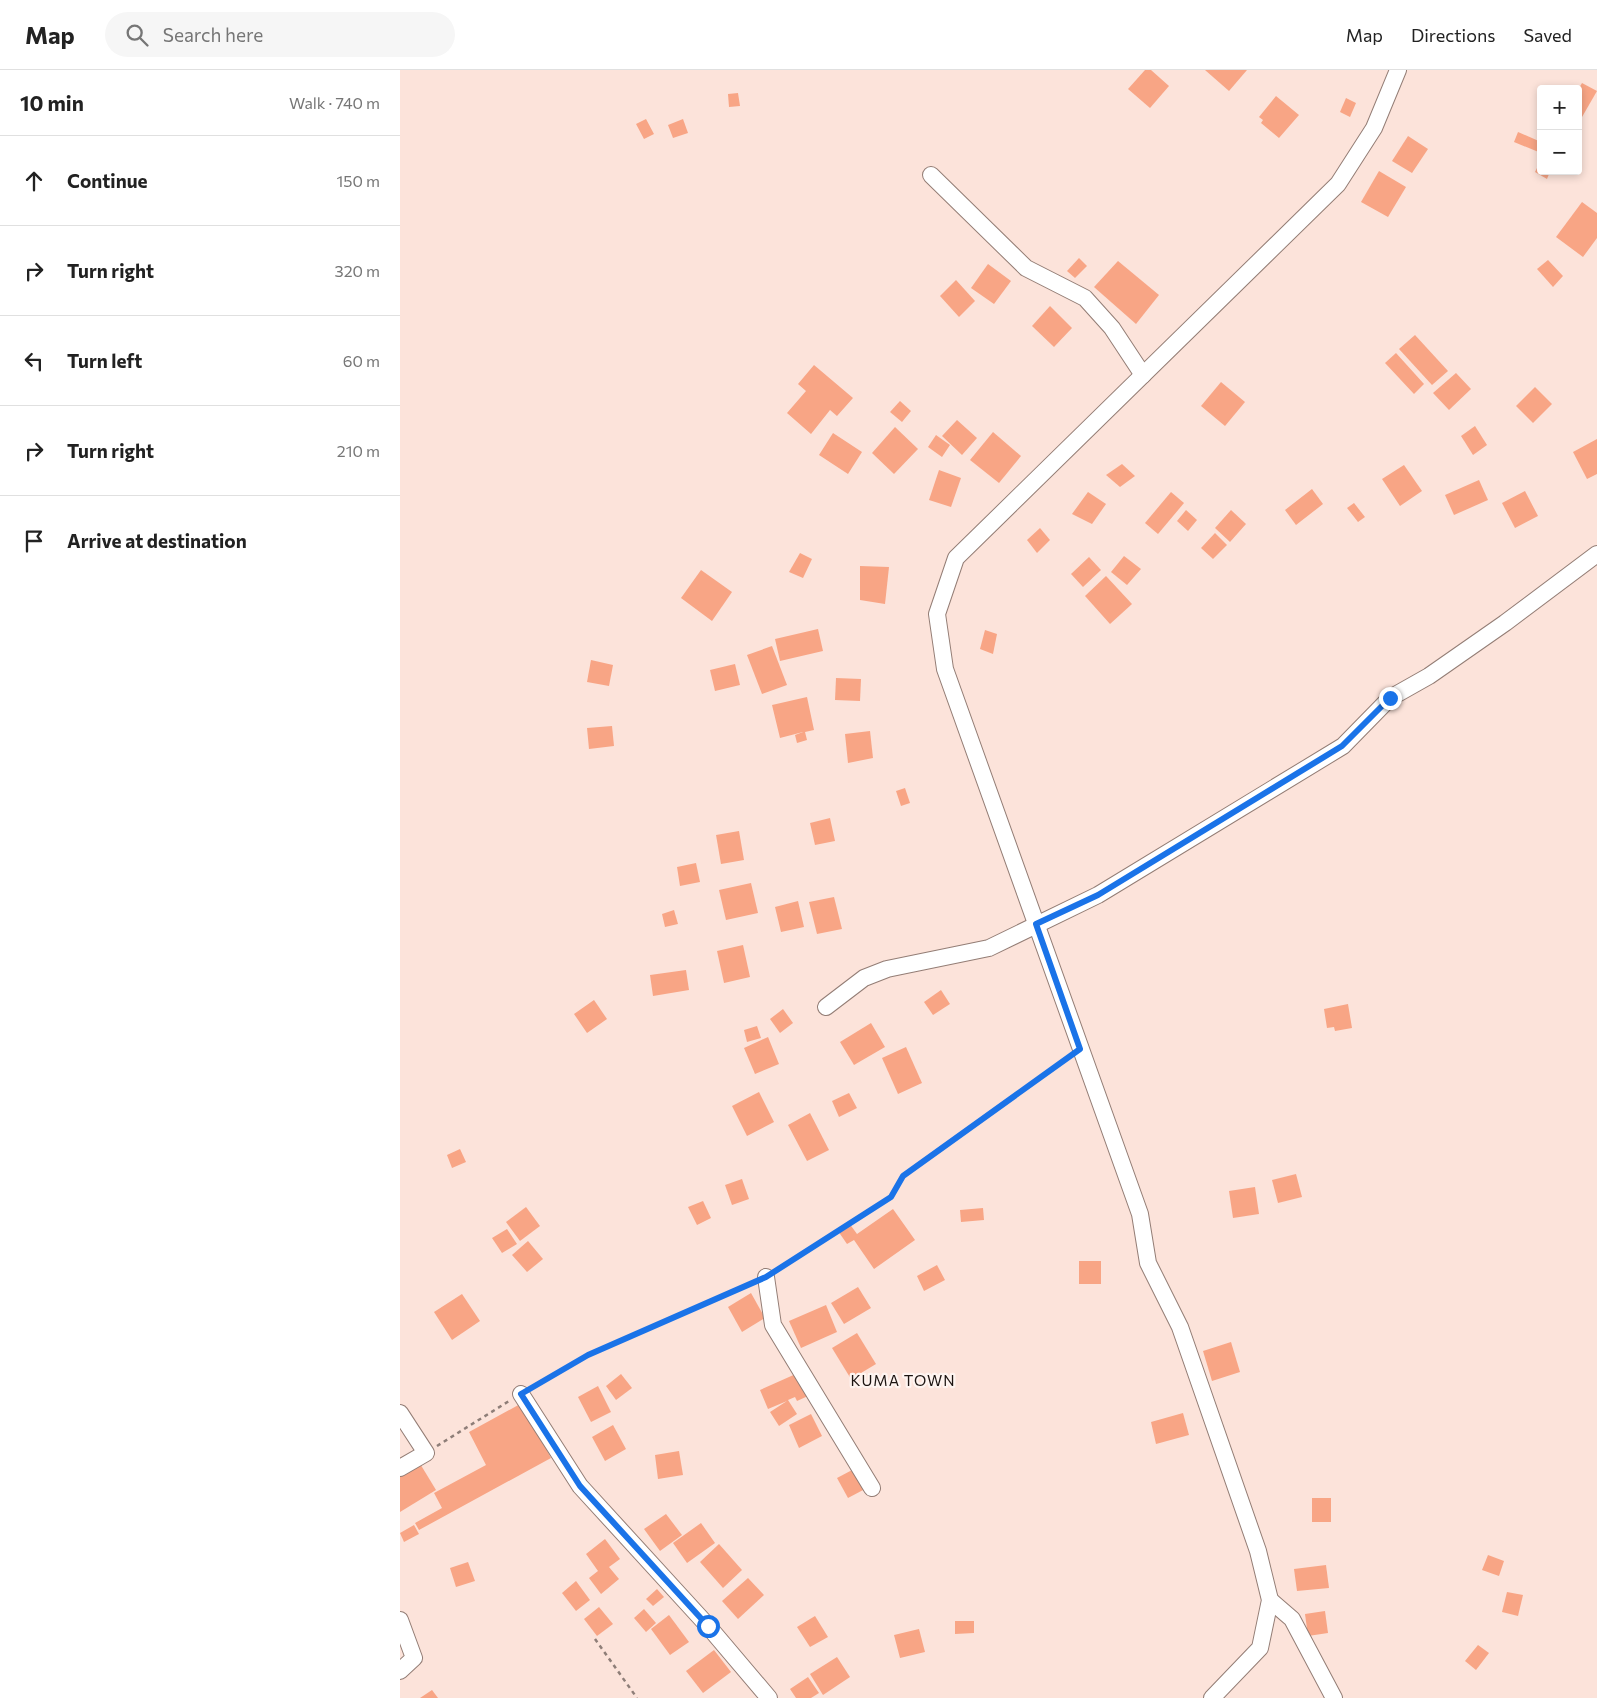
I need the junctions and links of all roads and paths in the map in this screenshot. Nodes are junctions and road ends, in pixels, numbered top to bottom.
1 (1398, 70) edge
2 (931, 175) dead end
3 (1143, 375) junction
4 (1597, 554) edge
5 (1036, 924) junction
6 (826, 1007) dead end
7 (1080, 1049) junction
8 (766, 1277) junction
9 (521, 1394) junction
10 (400, 1414) edge
11 (426, 1452) junction
12 (400, 1468) edge
13 (872, 1488) dead end
14 (1270, 1600) junction
15 (400, 1620) edge
16 (596, 1640) dead end
17 (400, 1671) edge
18 (637, 1698) edge
19 (768, 1698) edge
20 (1212, 1698) edge
21 (1334, 1698) edge

1 - 3 street
2 - 3 street
3 - 5 street
4 - 5 street
5 - 6 street
5 - 7 street
7 - 8 path
7 - 14 street
8 - 9 path
8 - 13 street
9 - 11 path
9 - 19 street
10 - 11 street
11 - 12 street
14 - 20 street
14 - 21 street
15 - 17 street
16 - 18 path

